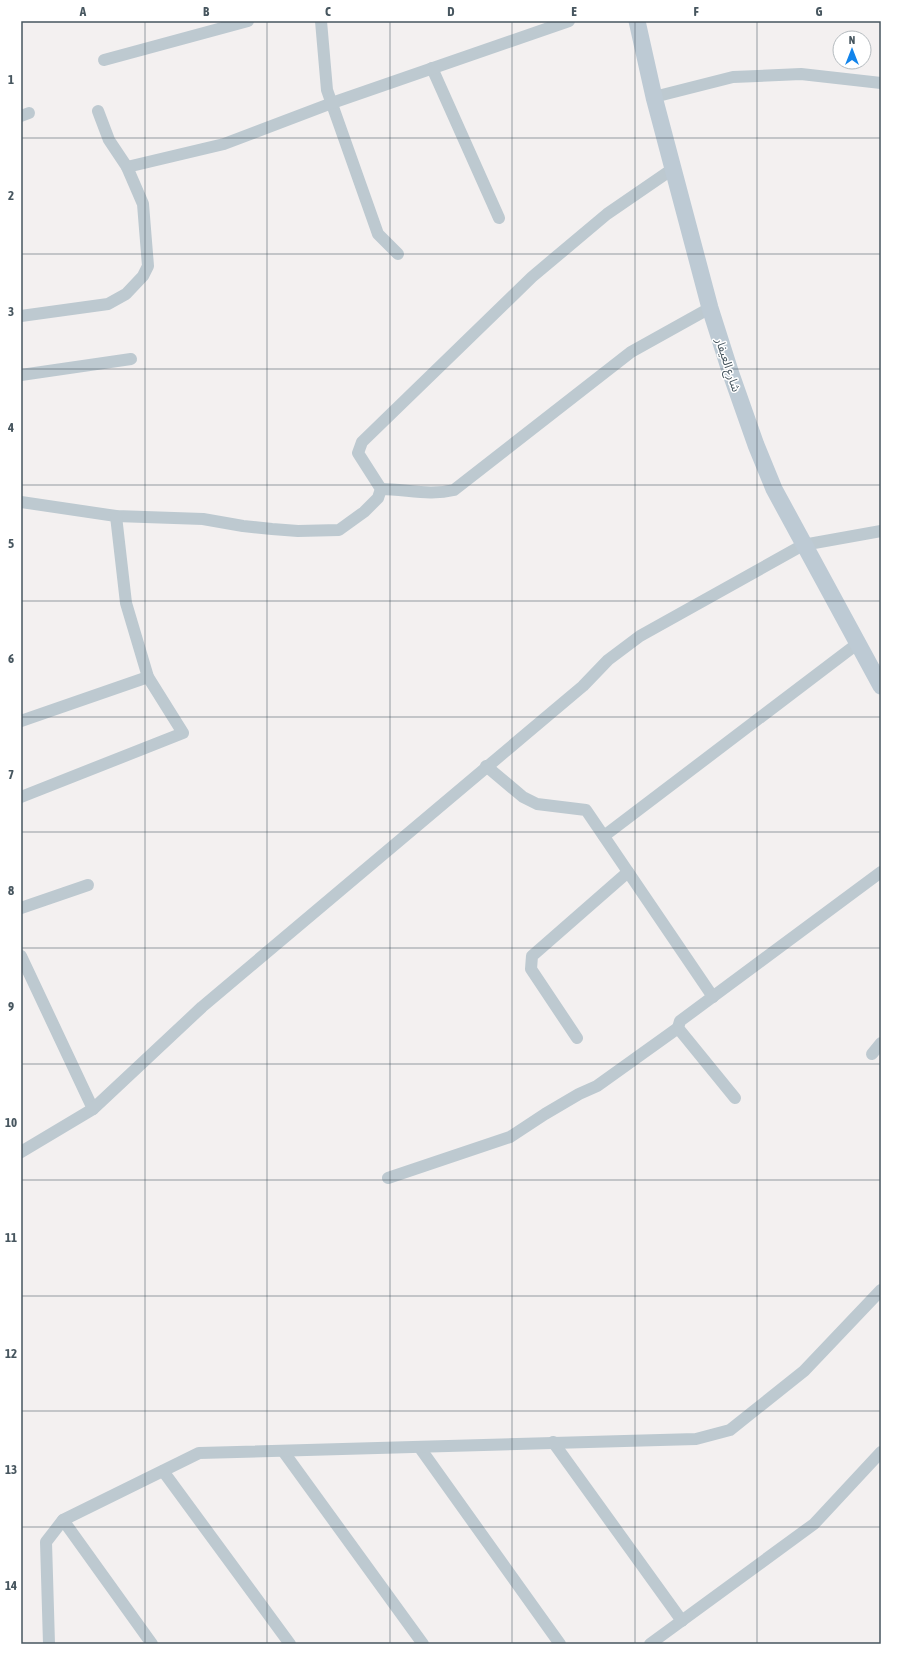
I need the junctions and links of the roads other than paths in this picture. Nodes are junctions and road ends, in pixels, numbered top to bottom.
1 (248, 21) edge
2 (321, 21) edge
3 (569, 21) edge
4 (637, 21) edge
5 (104, 60) dead end
6 (432, 68) junction
7 (881, 83) edge
8 (654, 97) junction
9 (332, 103) junction
10 (98, 111) dead end
11 (127, 168) junction
12 (674, 168) junction
13 (499, 218) dead end
14 (398, 254) dead end
15 (710, 308) junction
16 (21, 316) edge
17 (131, 360) dead end
18 (21, 375) edge
19 (381, 489) junction
20 (21, 502) edge
21 (116, 516) junction
22 (881, 531) edge
23 (803, 545) junction
24 (857, 644) junction
25 (148, 677) junction
26 (881, 686) edge
27 (21, 721) edge
28 (486, 766) junction
29 (21, 797) edge
30 (604, 836) junction
31 (628, 872) junction
32 (881, 872) edge
33 (88, 885) dead end
34 (21, 908) edge
35 (21, 956) edge
36 (713, 997) junction
37 (678, 1028) junction
38 (577, 1038) dead end
39 (881, 1044) edge
40 (872, 1054) dead end
41 (735, 1098) dead end
42 (93, 1109) junction
43 (21, 1152) edge
44 (388, 1178) dead end
45 (881, 1290) edge
46 (553, 1442) junction
47 (420, 1448) junction
48 (283, 1451) junction
49 (881, 1452) edge
50 (164, 1471) junction
51 (63, 1520) junction
52 (682, 1621) junction
53 (49, 1644) edge
54 (152, 1644) edge
55 (290, 1644) edge
56 (423, 1644) edge
57 (560, 1644) edge
58 (650, 1644) edge

1 - 5 street
2 - 9 street
3 - 6 street
4 - 8 main road, شارع العيفار
6 - 9 street
6 - 13 street
7 - 8 street
8 - 12 main road, شارع العيفار
9 - 11 street
9 - 14 street
10 - 11 street
11 - 16 street
12 - 15 main road, شارع العيفار
12 - 19 street
15 - 19 street
15 - 23 main road, شارع العيفار
17 - 18 street
19 - 21 street
20 - 21 street
21 - 25 street
22 - 23 street
23 - 24 main road, شارع العيفار
23 - 28 street
24 - 26 main road, شارع العيفار
24 - 30 street
25 - 27 street
25 - 29 street
28 - 30 street
28 - 42 street
30 - 31 street
31 - 36 street
31 - 38 street
32 - 36 street
33 - 34 street
35 - 42 street
36 - 37 street
37 - 41 street
37 - 44 street
39 - 40 street
42 - 43 street
45 - 46 street
46 - 47 street
46 - 52 street
47 - 48 street
47 - 57 street
48 - 50 street
48 - 56 street
49 - 52 street
50 - 51 street
50 - 55 street
51 - 53 street
51 - 54 street
52 - 58 street

